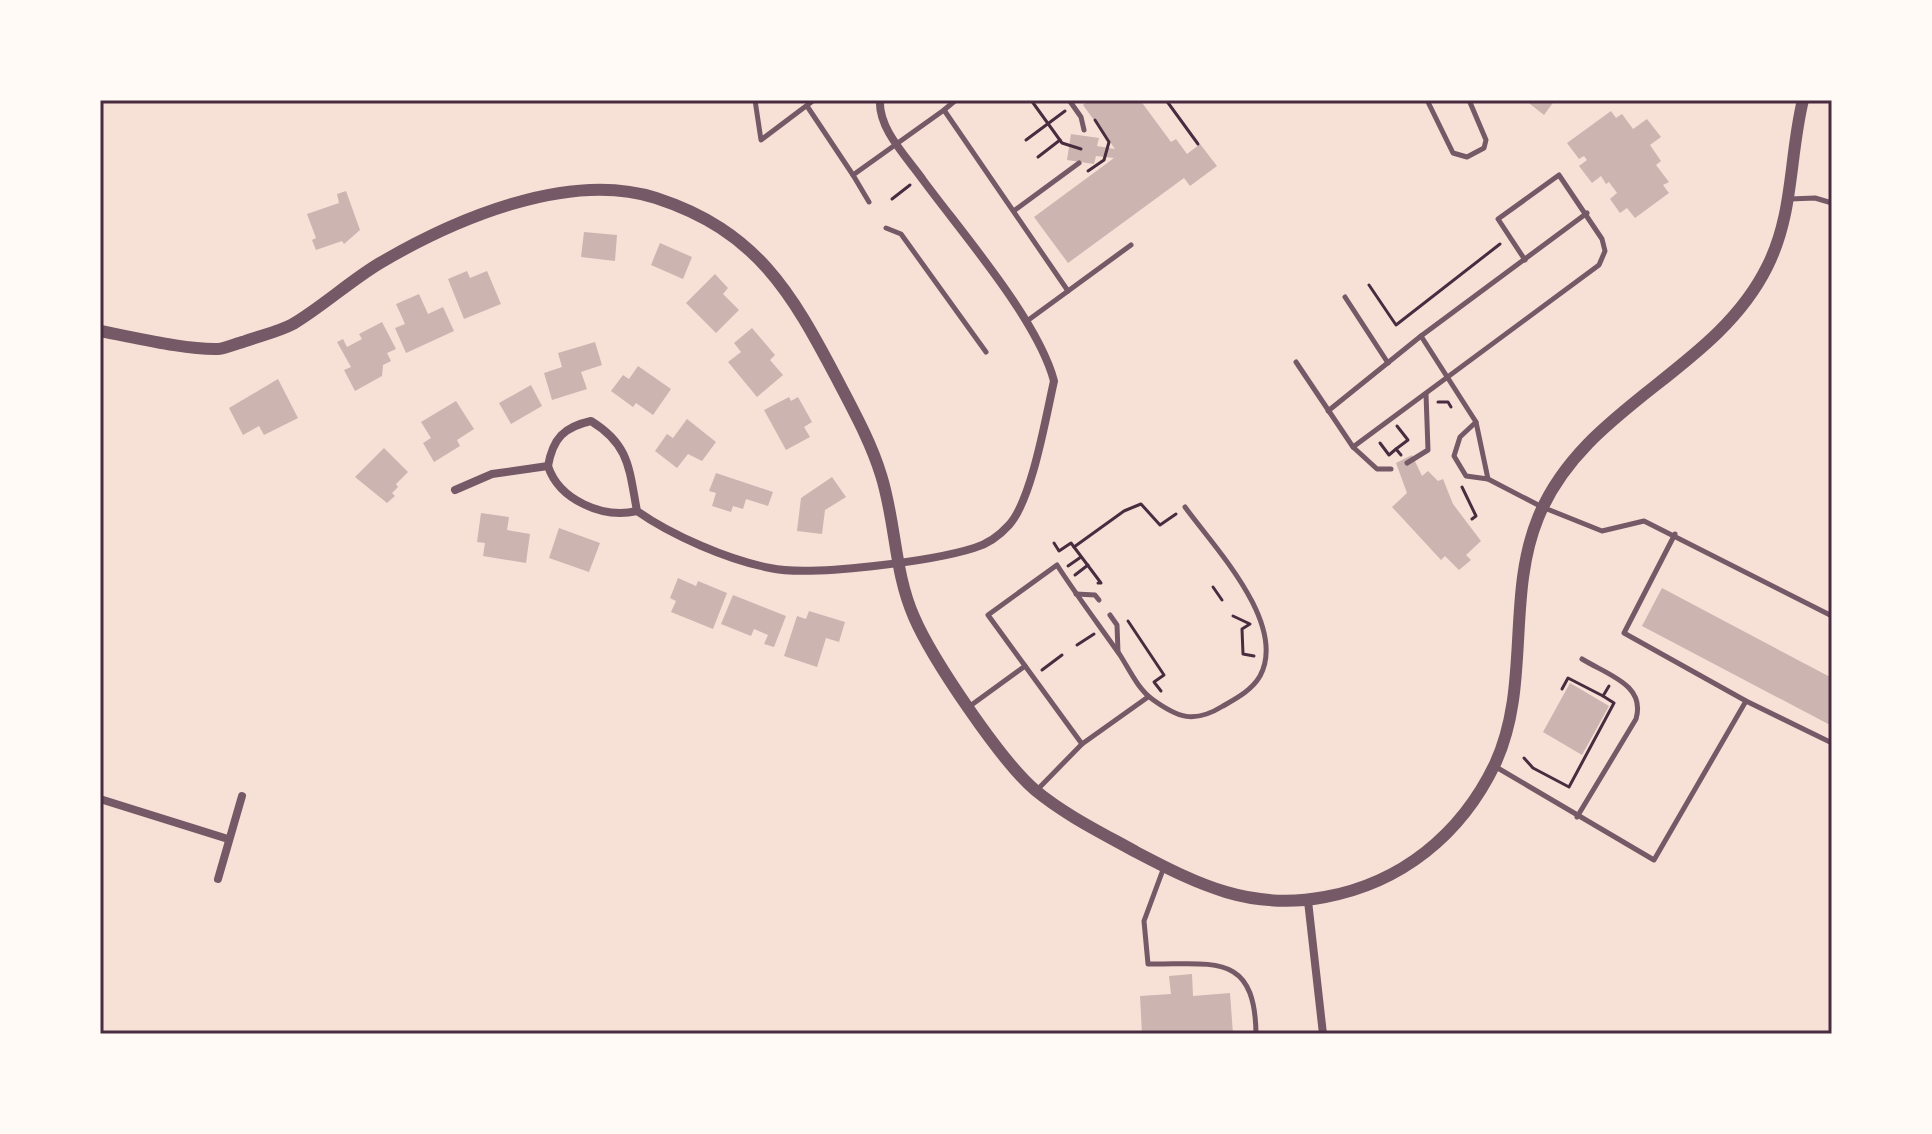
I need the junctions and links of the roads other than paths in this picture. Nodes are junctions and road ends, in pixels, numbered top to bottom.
1 (755, 100) edge
2 (814, 100) edge
3 (880, 100) edge
4 (956, 100) edge
5 (1427, 100) edge
6 (1469, 100) edge
7 (1803, 100) edge
8 (1070, 103) edge
9 (807, 106) junction
10 (944, 110) junction
11 (1084, 130) dead end
12 (898, 145) junction
13 (1079, 163) dead end
14 (853, 175) junction
15 (1790, 199) junction
16 (869, 202) dead end
17 (1832, 203) edge
18 (1015, 210) junction
19 (1587, 213) junction
20 (886, 228) dead end
21 (1131, 245) dead end
22 (1525, 260) junction
23 (1068, 291) junction
24 (1345, 297) dead end
25 (1026, 322) junction
26 (100, 331) edge
27 (1421, 336) junction
28 (986, 352) dead end
29 (1296, 362) dead end
30 (1388, 363) junction
31 (1447, 377) junction
32 (1426, 393) junction
33 (1328, 411) junction
34 (1476, 422) junction
35 (1353, 447) junction
36 (1407, 463) dead end
37 (548, 466) junction
38 (1391, 469) dead end
39 (1488, 479) junction
40 (455, 490) dead end
41 (1185, 507) dead end
42 (1542, 507) junction
43 (637, 511) junction
44 (1675, 534) junction
45 (897, 560) junction
46 (1076, 594) junction
47 (1099, 600) dead end
48 (1110, 615) dead end
49 (1832, 616) edge
50 (1118, 653) junction
51 (1582, 659) dead end
52 (1025, 666) junction
53 (1148, 697) junction
54 (1746, 701) junction
55 (970, 706) junction
56 (1832, 743) edge
57 (1082, 744) junction
58 (1494, 766) junction
59 (1036, 791) junction
60 (242, 796) dead end
61 (100, 799) edge
62 (1577, 817) junction
63 (228, 839) junction
64 (1164, 867) junction
65 (218, 879) dead end
66 (1308, 901) junction
67 (1256, 1034) edge
68 (1323, 1034) edge

1 - 9 lane
2 - 9 lane
3 - 12 street
4 - 10 lane
5 - 6 lane
7 - 15 street
8 - 11 lane
9 - 14 lane
10 - 12 lane
10 - 18 lane
12 - 14 lane
12 - 25 street
13 - 18 lane
14 - 16 lane
15 - 17 lane
15 - 42 street
18 - 23 lane
19 - 22 lane
19 - 22 lane
19 - 31 lane
20 - 28 lane
21 - 23 lane
22 - 27 lane
23 - 25 lane
24 - 30 lane
25 - 45 street
26 - 45 street
27 - 30 lane
27 - 31 lane
29 - 33 lane
30 - 33 lane
31 - 32 lane
31 - 34 lane
32 - 35 lane
32 - 36 lane
33 - 35 lane
34 - 39 lane
34 - 39 lane
35 - 38 lane
37 - 40 street
37 - 43 street
37 - 43 street
39 - 42 lane
41 - 53 lane
42 - 44 lane
42 - 58 street
43 - 45 street
44 - 49 lane
44 - 54 lane
45 - 55 street
46 - 47 lane
46 - 50 lane
46 - 52 lane
48 - 50 lane
50 - 53 lane
51 - 62 lane
52 - 55 lane
52 - 57 lane
53 - 57 lane
54 - 56 lane
54 - 62 lane
55 - 59 street
57 - 59 lane
58 - 62 lane
58 - 66 street
59 - 64 street
60 - 63 street
61 - 63 street
63 - 65 street
64 - 66 street
64 - 67 lane
66 - 68 street

